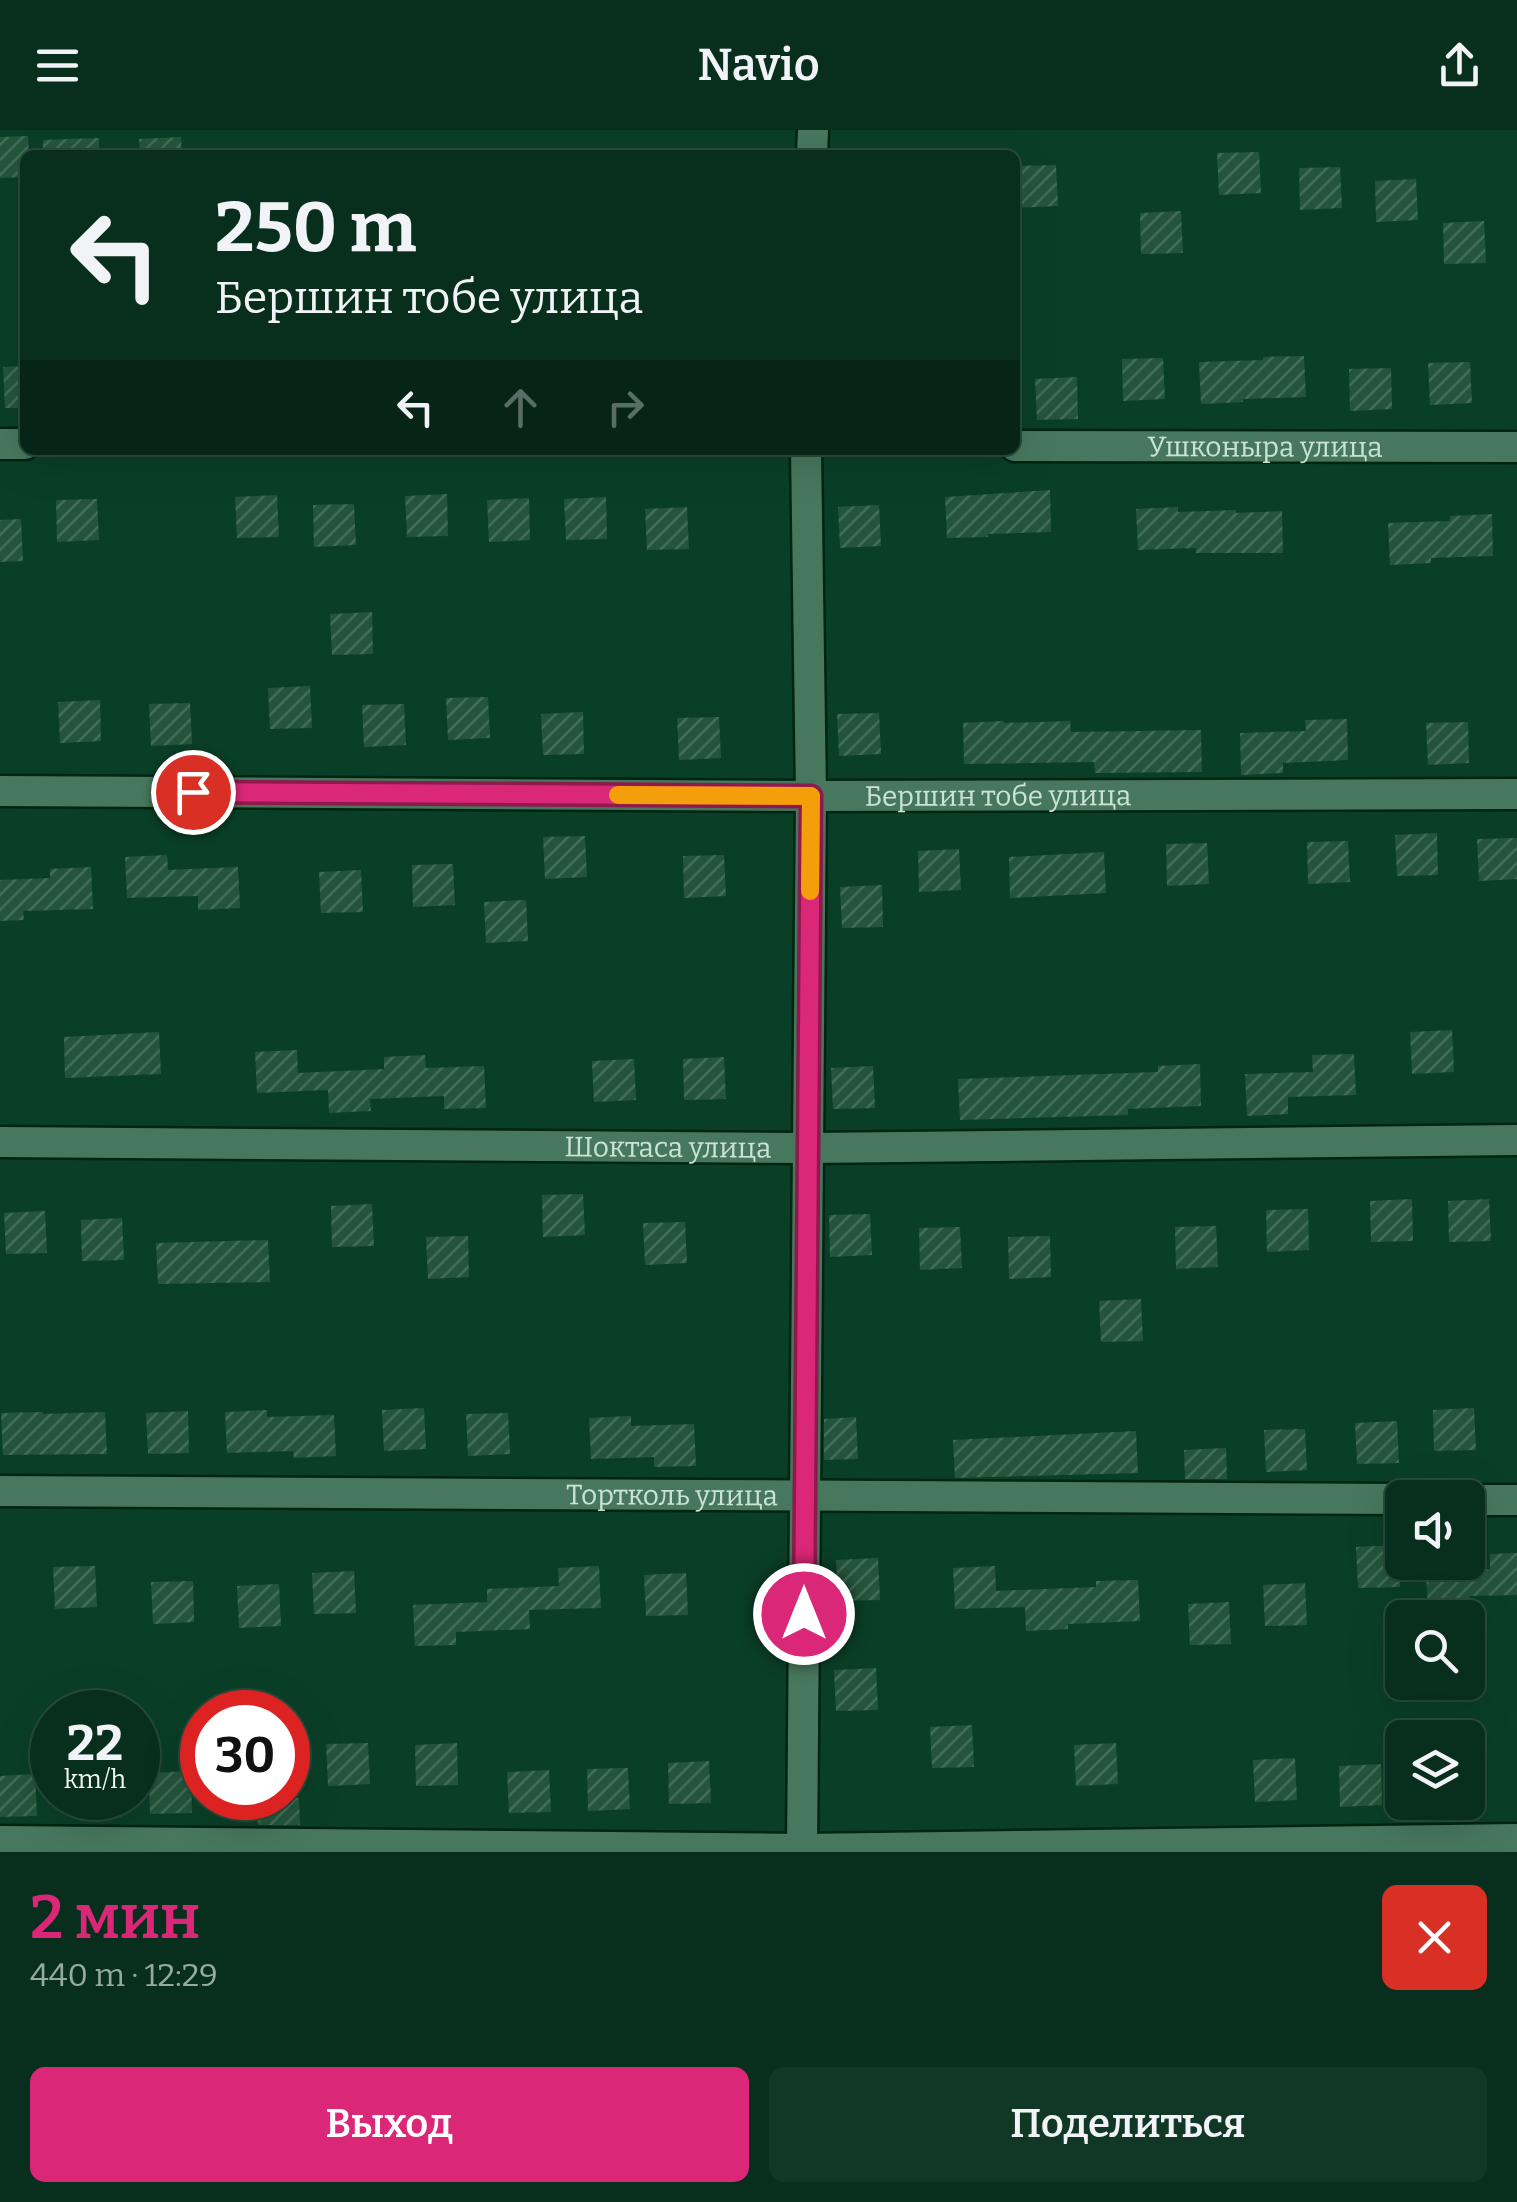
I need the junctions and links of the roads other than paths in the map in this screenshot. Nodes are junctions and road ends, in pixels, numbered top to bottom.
1 (1020, 446) edge
2 (1517, 447) edge
3 (806, 455) edge
4 (0, 791) edge
5 (1517, 794) edge
6 (811, 796) junction
7 (1517, 1140) edge
8 (0, 1142) edge
9 (808, 1148) junction
10 (0, 1491) edge
11 (805, 1496) junction
12 (1385, 1499) edge
13 (1485, 1500) edge
14 (1517, 1500) edge
15 (1517, 1839) edge
16 (0, 1841) edge
17 (802, 1851) edge

1 - 2 street, Ушконыра улица
3 - 6 street
4 - 6 street, Бершин тобе улица
5 - 6 street, Бершин тобе улица
6 - 9 street
7 - 9 street, Шоктаса улица
8 - 9 street, Шоктаса улица
9 - 11 street
10 - 11 street, Тортколь улица
11 - 12 street, Тортколь улица
11 - 17 street
13 - 14 street
15 - 17 street
16 - 17 street

